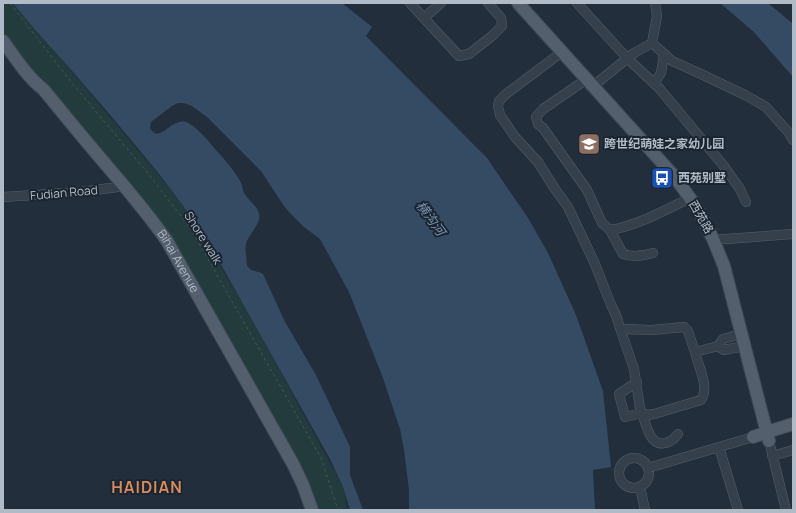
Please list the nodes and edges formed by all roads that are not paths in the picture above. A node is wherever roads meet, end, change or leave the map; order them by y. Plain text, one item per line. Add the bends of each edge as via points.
1 (410, 3) edge
2 (441, 3) edge
3 (488, 3) edge
4 (518, 3) edge
5 (577, 3) edge
6 (655, 3) edge
7 (424, 18) junction
8 (3, 41) edge
9 (652, 43) junction
10 (3, 47) edge
11 (562, 52) junction
12 (664, 54) junction
13 (628, 58) junction
14 (590, 82) junction
15 (654, 83) junction
16 (793, 140) edge
17 (123, 186) junction
18 (3, 197) edge
19 (690, 198) junction
20 (746, 202) dead end
21 (610, 230) junction
22 (793, 234) edge
23 (713, 239) junction
24 (653, 253) dead end
25 (621, 331) junction
26 (743, 340) junction
27 (695, 352) junction
28 (636, 382) junction
29 (642, 413) junction
30 (793, 424) edge
31 (793, 428) edge
32 (678, 434) dead end
33 (768, 436) junction
34 (753, 437) joint
35 (719, 447) junction
36 (793, 450) edge
37 (772, 456) junction
38 (648, 468) junction
39 (640, 487) junction
40 (308, 510) edge
41 (312, 510) edge
42 (645, 510) edge
43 (738, 510) edge
44 (786, 510) edge

1 - 7 street
2 - 7 street
3 - 7 street via 501,18 502,26 469,54 459,56
4 - 11 main road, 西苑路
5 - 13 street
6 - 9 street via 657,16
8 - 17 main road, Bihai Avenue
9 - 12 street
9 - 13 street
10 - 17 main road, Bihai Avenue
11 - 14 main road, 西苑路
11 - 25 street via 506,94 498,106 500,115 538,162 568,207 595,264
12 - 15 street via 661,73
12 - 16 street via 672,61 745,94 766,107
13 - 14 street
13 - 15 street
14 - 19 main road, 西苑路 via 658,157
14 - 21 street via 543,109 536,117 538,124 587,190 602,223
15 - 20 street via 723,165
17 - 18 street, Fudian Road via 81,192
17 - 40 main road, Bihai Avenue via 178,266 289,466
17 - 41 main road, Bihai Avenue via 156,226 184,270 292,464
19 - 21 street via 624,228
19 - 23 main road, 西苑路
21 - 24 street via 623,254 640,256
22 - 23 street
23 - 26 main road, 西苑路 via 724,266
25 - 27 street via 684,327 688,331
25 - 28 street
26 - 27 street via 723,339 718,346
26 - 33 main road, 西苑路
27 - 29 street via 705,386 701,400 654,414
28 - 29 street
28 - 29 street via 619,394 625,417
29 - 32 street via 651,438 656,443 669,442
30 - 33 main road
31 - 33 main road
33 - 34 main road
33 - 37 street
34 - 35 street
35 - 38 street
35 - 43 street
36 - 37 street
37 - 44 street
38 - 39 street via 647,481
38 - 39 street via 641,460 632,459 620,467 622,482 630,488
39 - 42 street

